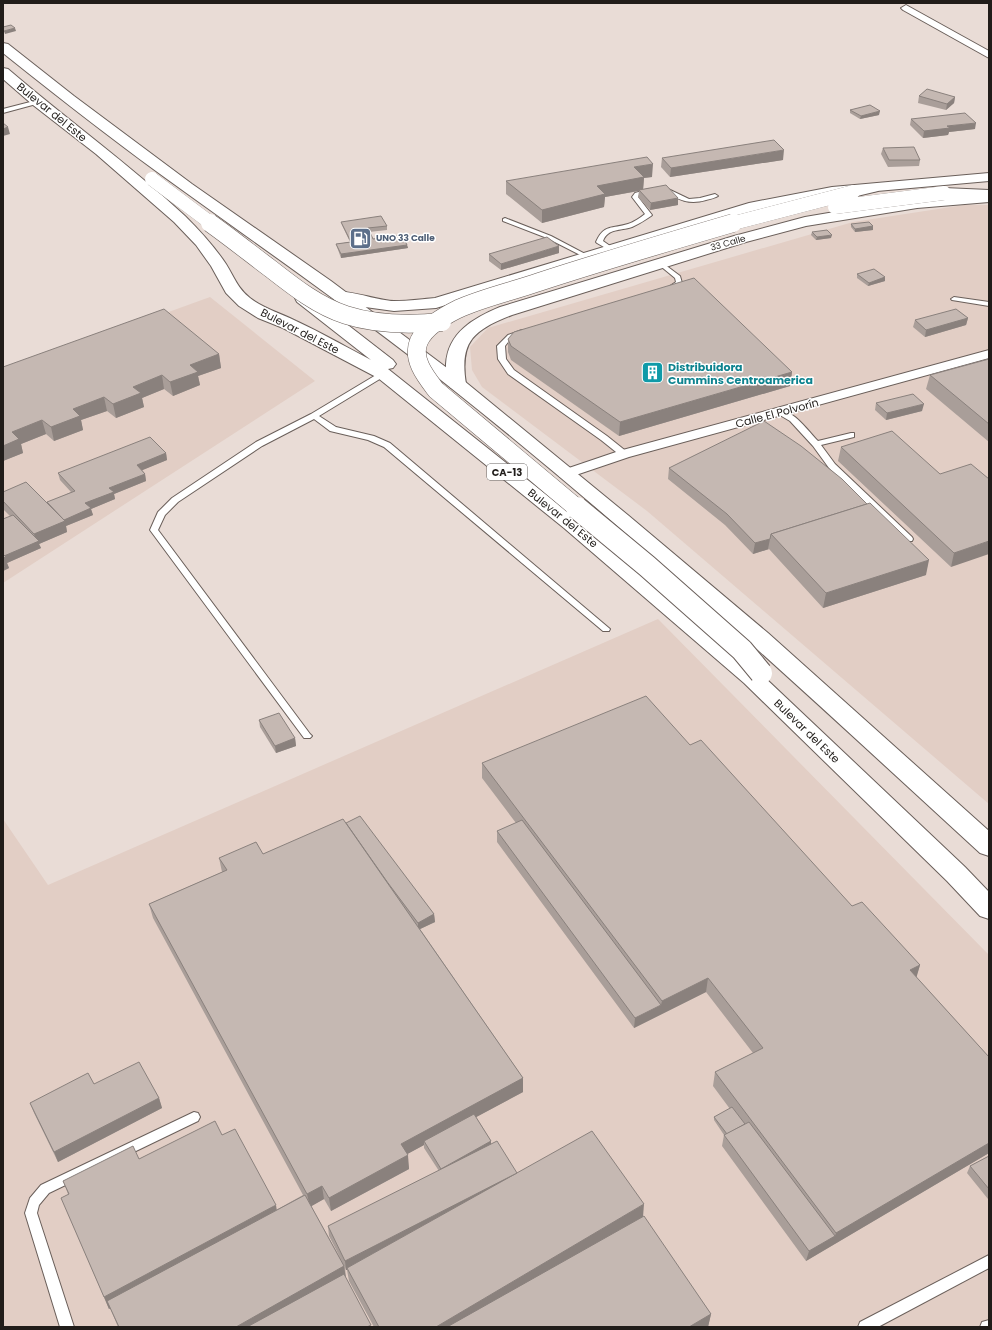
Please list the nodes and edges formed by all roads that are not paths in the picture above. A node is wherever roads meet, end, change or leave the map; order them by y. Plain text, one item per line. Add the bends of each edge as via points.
1 (906, 8) dead end
2 (3, 47) edge
3 (989, 54) edge
4 (3, 72) edge
5 (38, 102) junction
6 (3, 111) edge
7 (101, 151) junction
8 (989, 177) edge
9 (873, 188) junction
10 (715, 196) dead end
11 (989, 196) edge
12 (506, 220) dead end
13 (611, 250) junction
14 (588, 257) junction
15 (660, 263) junction
16 (323, 283) junction
17 (482, 290) junction
18 (662, 292) edge
19 (341, 296) junction
20 (954, 299) dead end
21 (989, 304) edge
22 (506, 311) junction
23 (532, 329) edge
24 (989, 354) edge
25 (384, 374) junction
26 (457, 384) junction
27 (428, 409) junction
28 (780, 412) junction
29 (314, 416) junction
30 (851, 435) dead end
31 (816, 444) junction
32 (624, 454) junction
33 (565, 474) junction
34 (909, 539) edge
35 (606, 629) dead end
36 (792, 716) junction
37 (307, 736) dead end
38 (989, 846) edge
39 (989, 909) edge
40 (194, 1117) dead end
41 (989, 1261) edge
42 (67, 1327) edge
43 (865, 1327) edge

1 - 3 street
2 - 16 main road, Bulevar del Este via 187,187
4 - 5 main road, Bulevar del Este / CA-13
5 - 6 lane
5 - 7 main road, Bulevar del Este / CA-13
7 - 11 main road, bridge via 152,179 272,270 323,305 358,319 408,324 461,318 710,239 813,212 866,202 944,193
7 - 25 main road, Bulevar del Este / CA-13 via 180,219 202,242 232,290 245,302
8 - 9 main road
9 - 13 main road via 832,191 749,208
9 - 36 main road, bridge via 781,209 686,236 459,309 427,329 417,344 419,366 436,390 742,650
10 - 13 lane via 694,202 685,201 666,190 658,189 637,194 635,197 649,215 630,225 609,229 602,235 600,242
11 - 15 main road, 33 Calle via 917,203 828,218 740,239
12 - 14 lane via 549,236
13 - 14 main road
14 - 17 main road
15 - 18 lane via 678,277 679,283
15 - 22 main road, 33 Calle
16 - 19 main road, Bulevar del Este
16 - 27 main road via 304,293 303,298 412,383
17 - 19 main road via 436,303 407,306 380,304
17 - 22 main road
19 - 26 main road, Bulevar del Este
20 - 21 lane
22 - 26 main road, 33 Calle via 475,325 465,334 458,346 454,365
23 - 32 lane via 510,336 501,346 502,359 511,372
24 - 28 street, Calle El Polvorín
25 - 27 main road, Bulevar del Este / CA-13
25 - 29 lane
26 - 33 main road, Bulevar del Este
27 - 36 main road, Bulevar del Este / CA-13 via 571,524 752,678
28 - 31 lane via 793,419
28 - 32 street, Calle El Polvorín
29 - 35 lane via 333,429 372,438 387,445
29 - 37 lane via 259,444 176,500 161,514 154,530
30 - 31 lane
31 - 34 lane via 832,466
32 - 33 street, Calle El Polvorín
33 - 38 main road, Bulevar del Este via 760,638
36 - 39 main road, Bulevar del Este / CA-13 via 951,868
40 - 42 lane via 45,1189 34,1202 31,1213
41 - 43 lane

